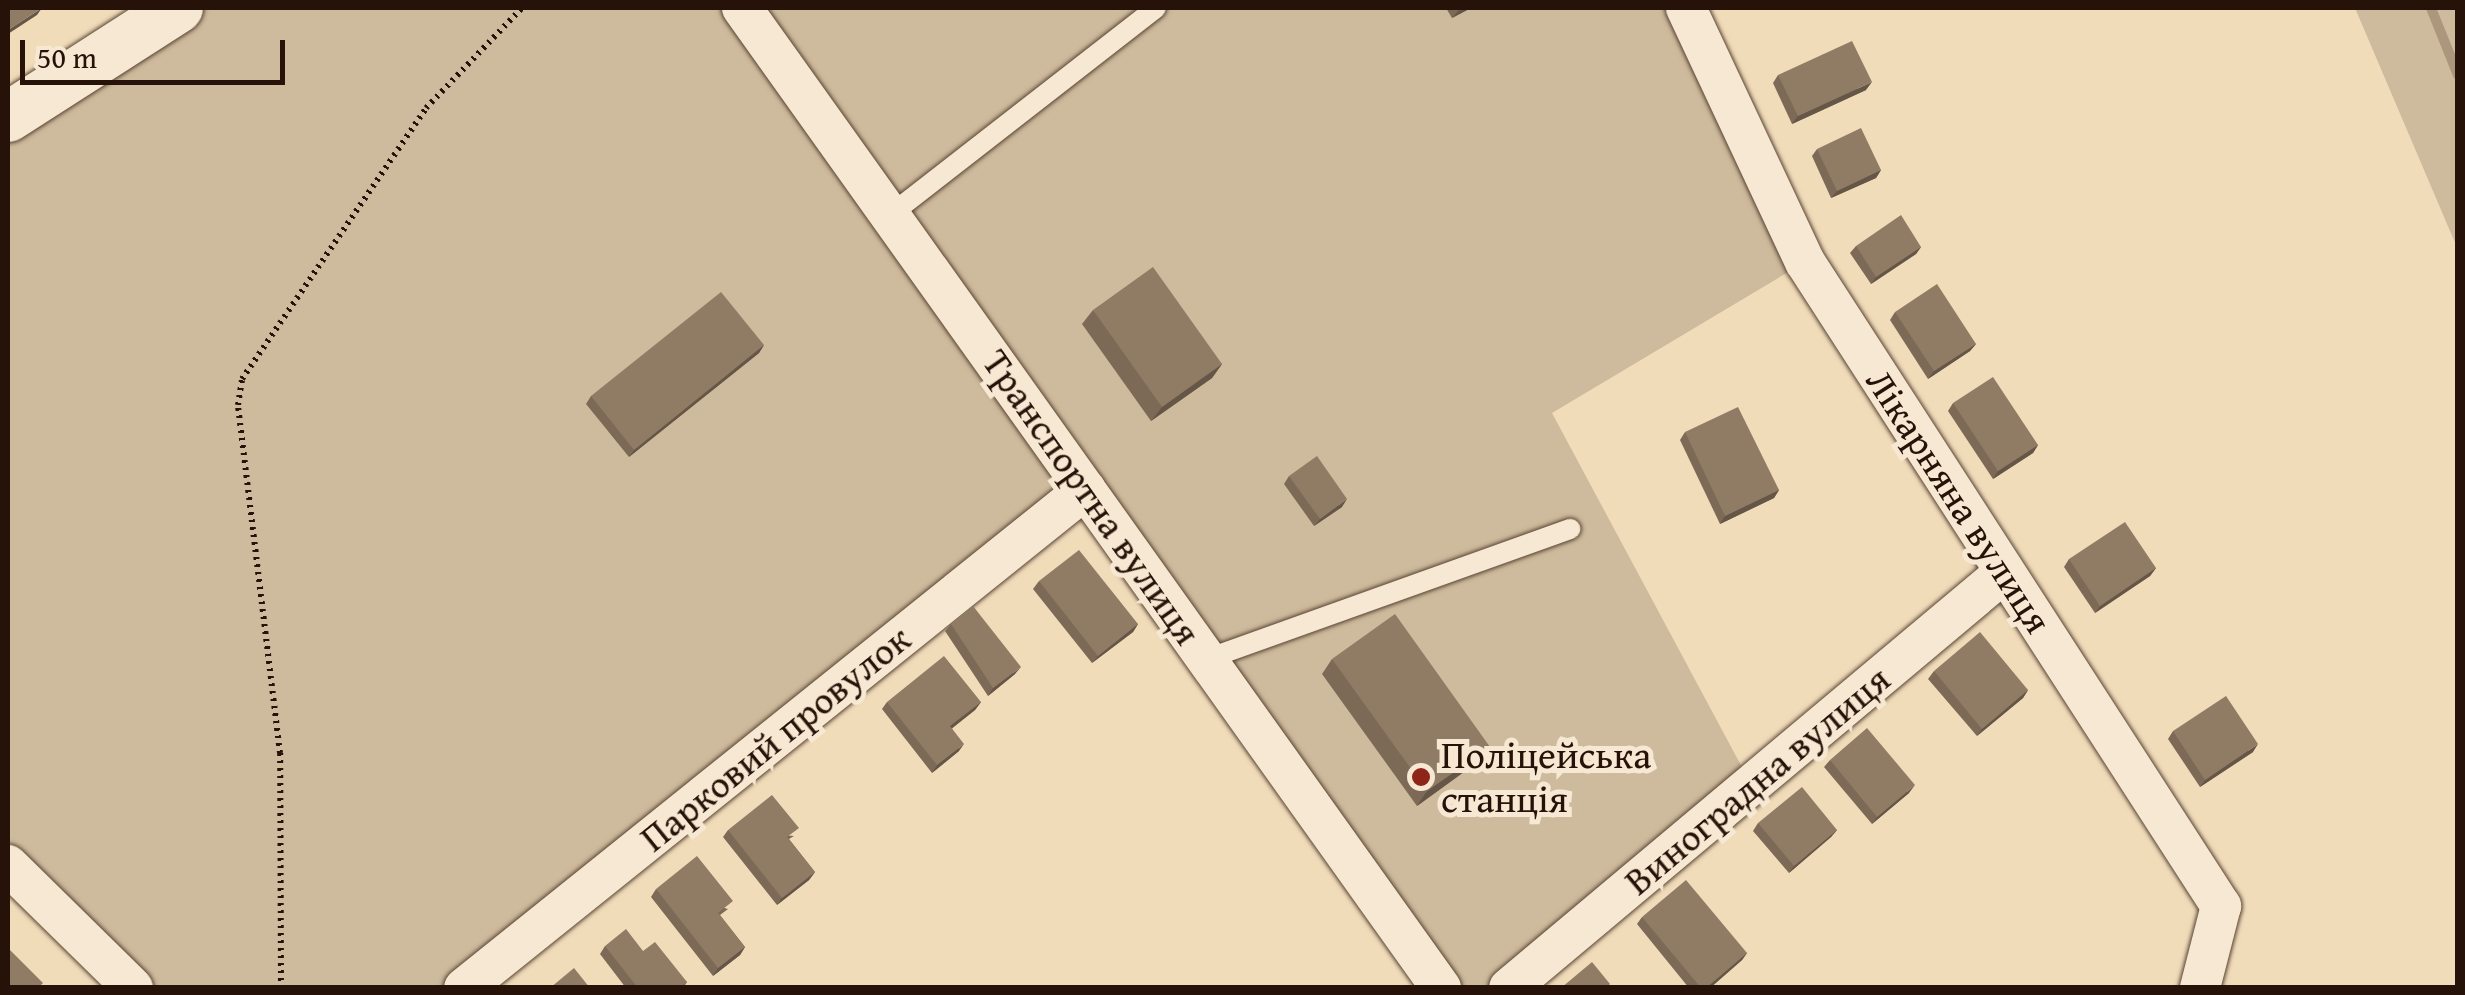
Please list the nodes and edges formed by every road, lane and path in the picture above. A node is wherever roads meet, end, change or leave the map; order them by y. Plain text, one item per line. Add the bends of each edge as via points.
1 (178, 8) edge
2 (522, 8) edge
3 (742, 8) edge
4 (1156, 8) edge
5 (1686, 8) edge
6 (8, 117) edge
7 (890, 215) junction
8 (1086, 490) junction
9 (1570, 529) dead end
10 (2005, 572) junction
11 (1206, 659) junction
12 (8, 865) edge
13 (133, 988) edge
14 (281, 988) edge
15 (464, 988) edge
16 (1441, 988) edge
17 (1509, 988) edge
18 (2200, 988) edge

1 - 6 street
2 - 14 path via 426,108 242,378 238,405 280,753
3 - 7 street, Транспортна вулиця
4 - 7 lane
5 - 10 street, Лікарняна вулиця via 1804,262
7 - 8 street, Транспортна вулиця
8 - 11 street, Транспортна вулиця
8 - 15 street, Парковий провулок
9 - 11 lane
10 - 17 street, Виноградна вулиця
10 - 18 street, Лікарняна вулиця via 2220,906
11 - 16 street, Транспортна вулиця
12 - 13 street

